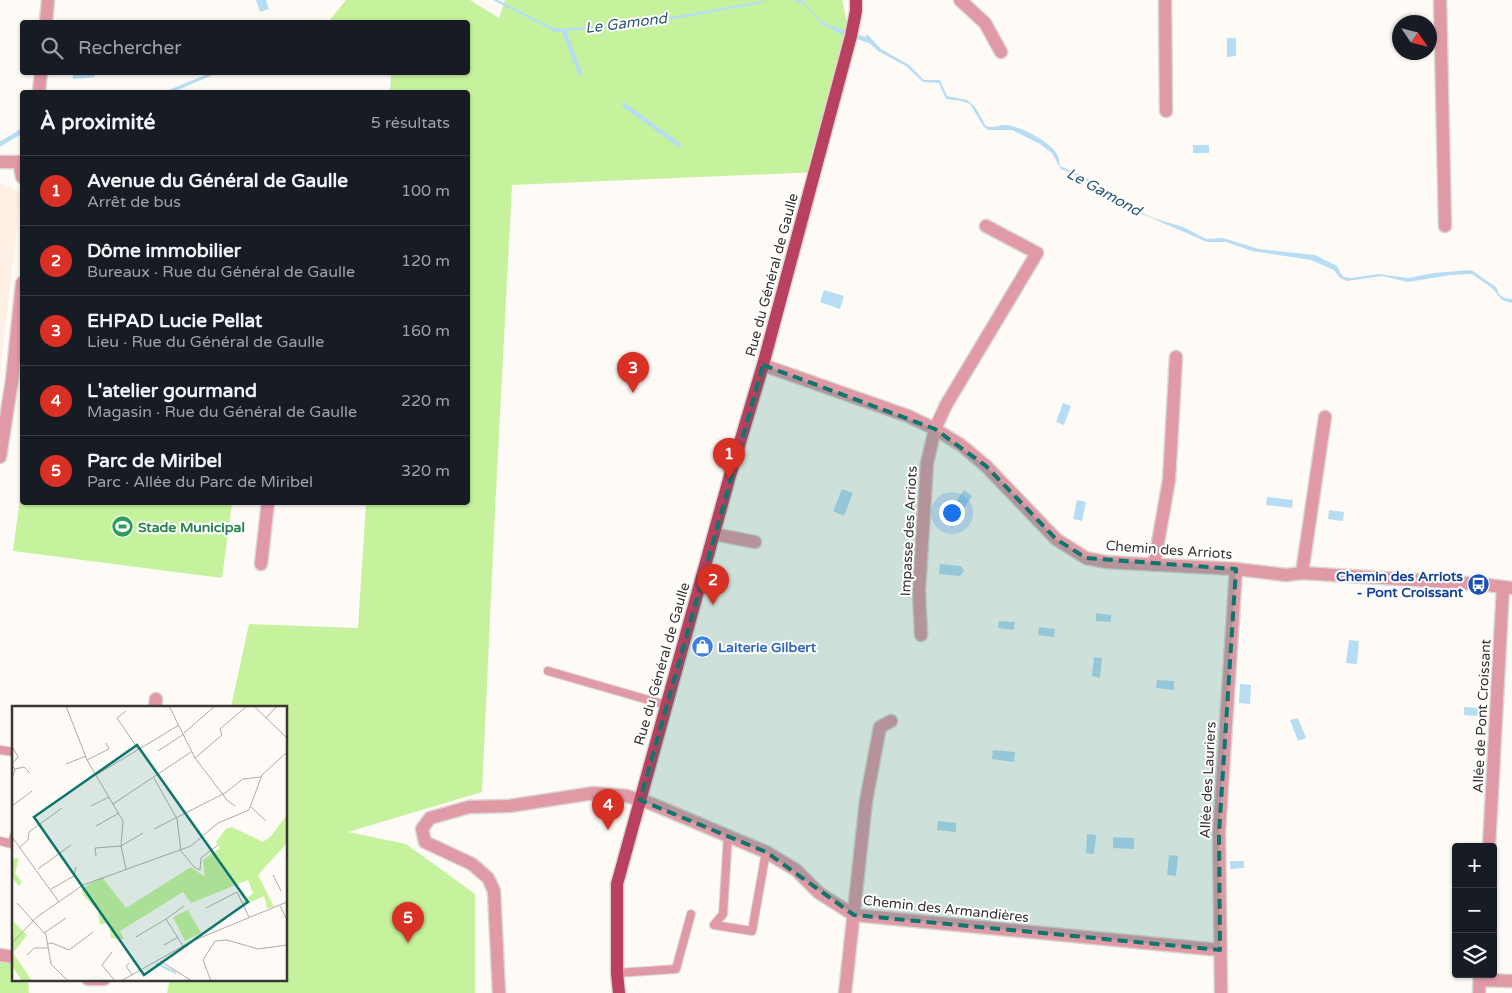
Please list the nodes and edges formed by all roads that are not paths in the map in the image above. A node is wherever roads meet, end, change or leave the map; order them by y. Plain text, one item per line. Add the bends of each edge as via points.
1 (48, 0) edge
2 (960, 0) edge
3 (1165, 0) edge
4 (1440, 0) edge
5 (856, 6) edge
6 (46, 20) edge
7 (1001, 52) dead end
8 (41, 75) edge
9 (39, 90) edge
10 (1166, 111) dead end
11 (20, 158) edge
12 (0, 162) edge
13 (986, 226) dead end
14 (1445, 226) dead end
15 (20, 322) edge
16 (1176, 357) dead end
17 (764, 365) junction
18 (17, 380) edge
19 (1325, 417) dead end
20 (935, 429) junction
21 (0, 457) edge
22 (268, 505) edge
23 (714, 534) junction
24 (755, 542) dead end
25 (261, 564) dead end
26 (1154, 565) junction
27 (1236, 570) junction
28 (1302, 574) junction
29 (1508, 588) edge
30 (921, 636) dead end
31 (548, 671) dead end
32 (666, 706) junction
33 (890, 721) dead end
34 (640, 800) junction
35 (728, 836) junction
36 (1489, 843) edge
37 (766, 852) junction
38 (691, 914) dead end
39 (854, 915) junction
40 (1220, 950) junction
41 (617, 972) junction
42 (1512, 981) edge
43 (1480, 983) edge
44 (499, 993) edge
45 (619, 993) edge
46 (845, 993) edge
47 (1221, 993) edge

1 - 6 street
2 - 7 street via 985,23
3 - 10 street
4 - 14 street
5 - 17 main road, Rue du Général de Gaulle
8 - 9 street
11 - 12 street
13 - 20 street, Impasse des Arriots via 1037,253 946,404
15 - 18 street
16 - 26 street via 1169,480
17 - 20 street, Chemin des Arriots via 908,416
17 - 23 main road, Rue du Général de Gaulle
18 - 21 street
19 - 28 street
20 - 26 street, Chemin des Arriots via 986,466 1056,539 1086,558
20 - 30 street, Impasse des Arriots via 927,463 921,550
22 - 25 street
23 - 24 street
23 - 32 main road, Rue du Général de Gaulle
26 - 27 street, Chemin des Arriots
27 - 28 street, Chemin des Arriots
27 - 40 street, Allée des Lauriers via 1219,833
28 - 29 street, Chemin des Arriots
29 - 36 street, Allée de Pont Croissant
31 - 32 lane
32 - 34 main road, Rue du Général de Gaulle
33 - 39 street via 880,727 866,801
34 - 35 street, Chemin des Armandières
34 - 41 main road, Rue du Général de Gaulle via 617,884
34 - 44 street, Chemin des Armandières via 594,793 509,806 469,807 430,818 422,829 425,842 472,864 488,878 494,891
35 - 37 street, Chemin des Armandières
35 - 37 lane via 723,914 714,925 752,931
37 - 39 street, Chemin des Armandières via 796,870 819,893
38 - 41 lane via 676,969
39 - 40 street, Chemin des Armandières
39 - 46 street
40 - 47 street, Allée des Lauriers
41 - 45 main road, Rue du Général de Gaulle
42 - 43 street

